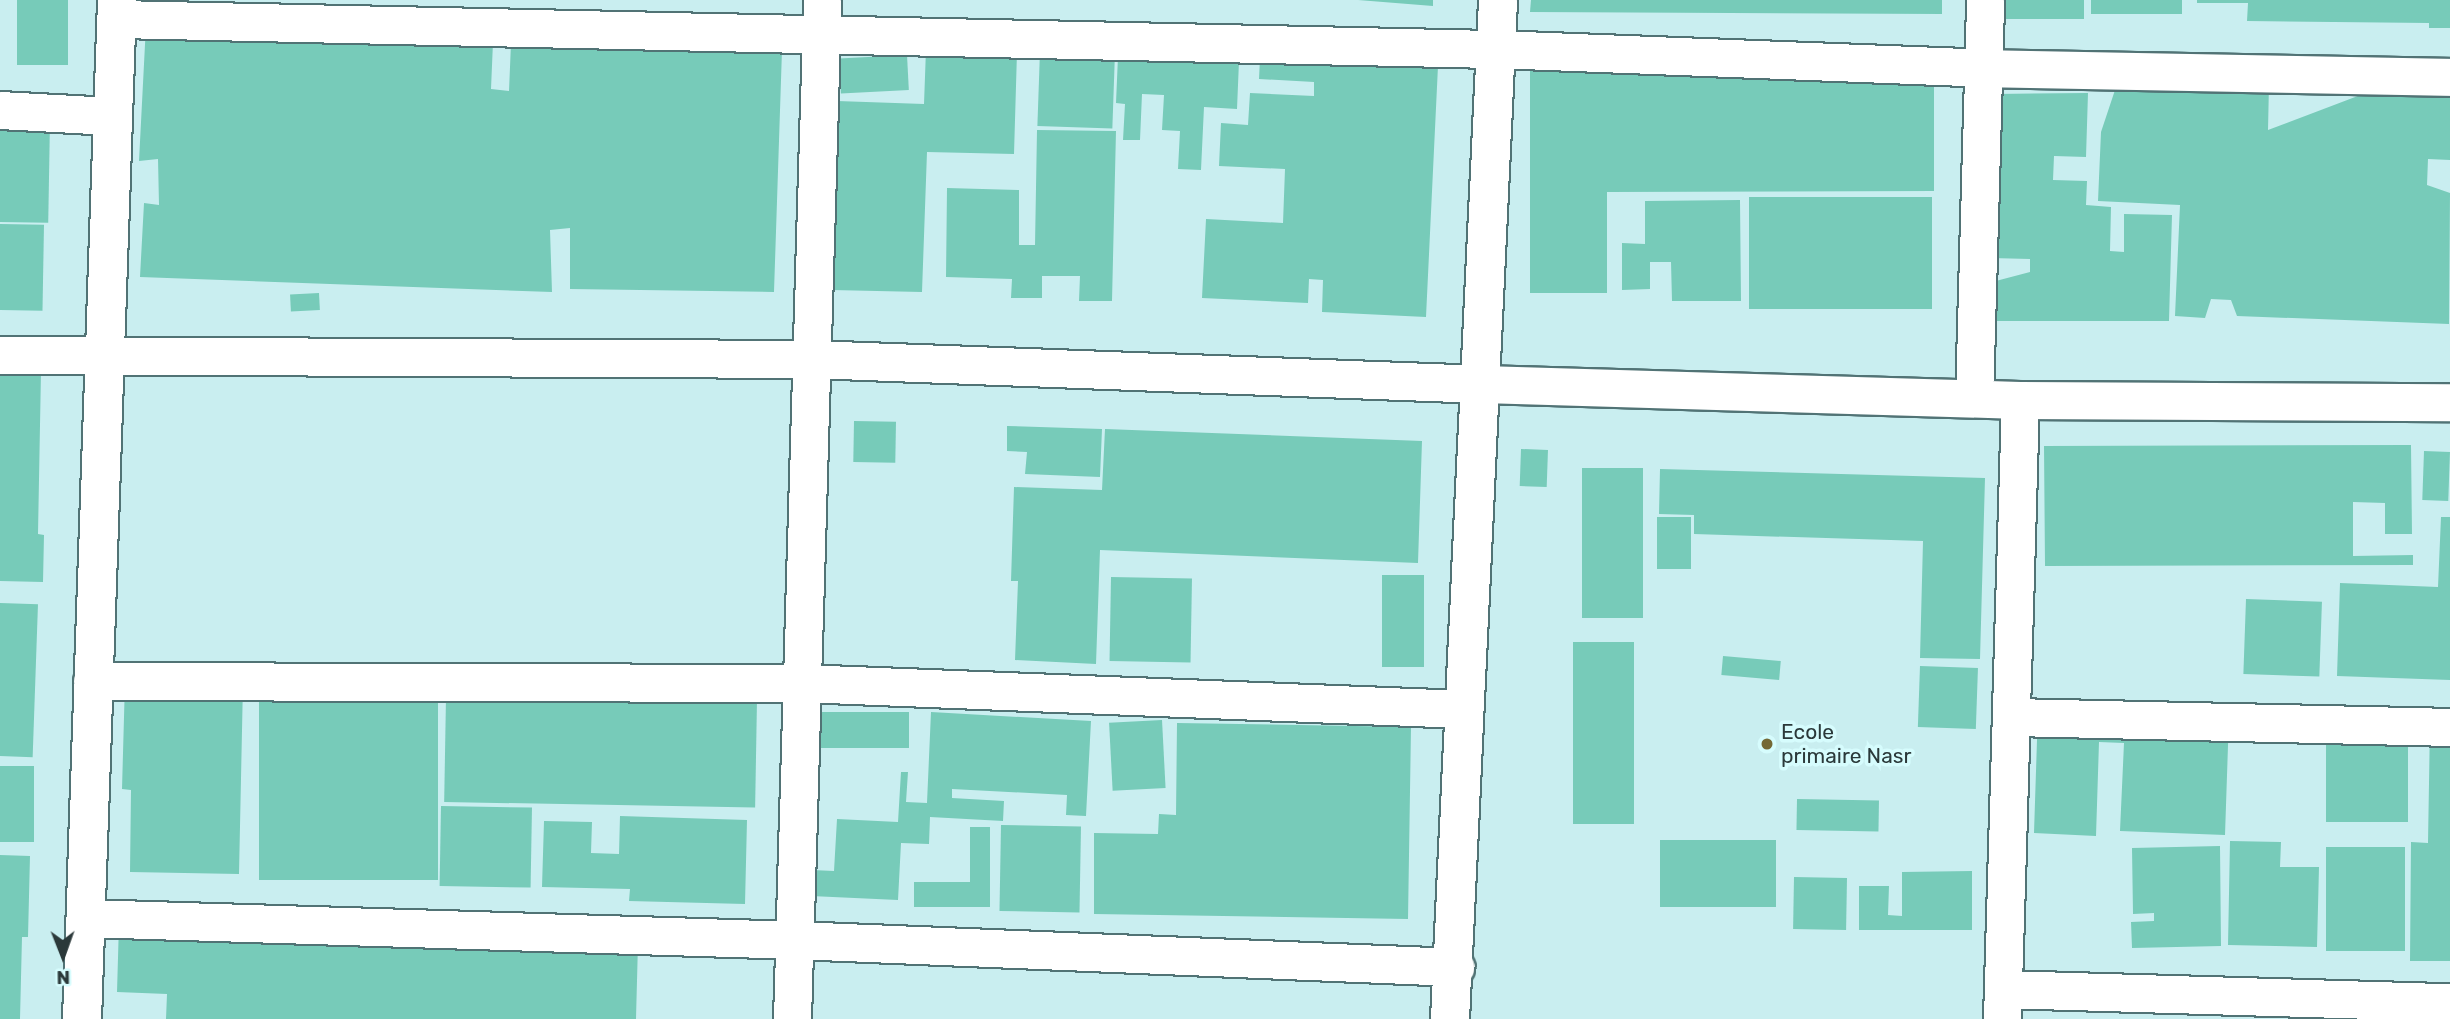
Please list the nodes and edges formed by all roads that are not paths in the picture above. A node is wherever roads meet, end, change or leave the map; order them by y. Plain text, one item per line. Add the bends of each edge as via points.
1 (1498, 0) edge
2 (1985, 0) edge
3 (117, 9) edge
4 (821, 18) edge
5 (1496, 49) junction
6 (1982, 68) junction
7 (2450, 78) edge
8 (0, 110) edge
9 (111, 116) junction
10 (0, 355) edge
11 (107, 356) junction
12 (811, 359) junction
13 (1482, 384) junction
14 (1974, 398) junction
15 (2020, 400) junction
16 (2450, 402) edge
17 (92, 681) junction
18 (801, 683) junction
19 (1464, 709) junction
20 (2011, 717) junction
21 (2450, 727) edge
22 (85, 918) junction
23 (796, 940) junction
24 (1455, 967) junction
25 (2002, 1004) edge
26 (2437, 1007) edge
27 (82, 1019) edge
28 (792, 1019) edge
29 (1450, 1019) edge

1 - 5 street
2 - 6 street
3 - 4 street
3 - 9 street
4 - 5 street
4 - 12 street
5 - 6 street
5 - 13 street
6 - 7 street
6 - 14 street
8 - 9 street
9 - 11 street
10 - 11 street
11 - 12 street
11 - 17 street
12 - 13 street
12 - 18 street
13 - 14 street
13 - 19 street
14 - 15 street
15 - 16 street
15 - 20 street
17 - 18 street
17 - 22 street
18 - 19 street
18 - 23 street
19 - 24 street
20 - 21 street
20 - 25 street
22 - 23 street
22 - 27 street
23 - 24 street
23 - 28 street
24 - 29 street
25 - 26 street

